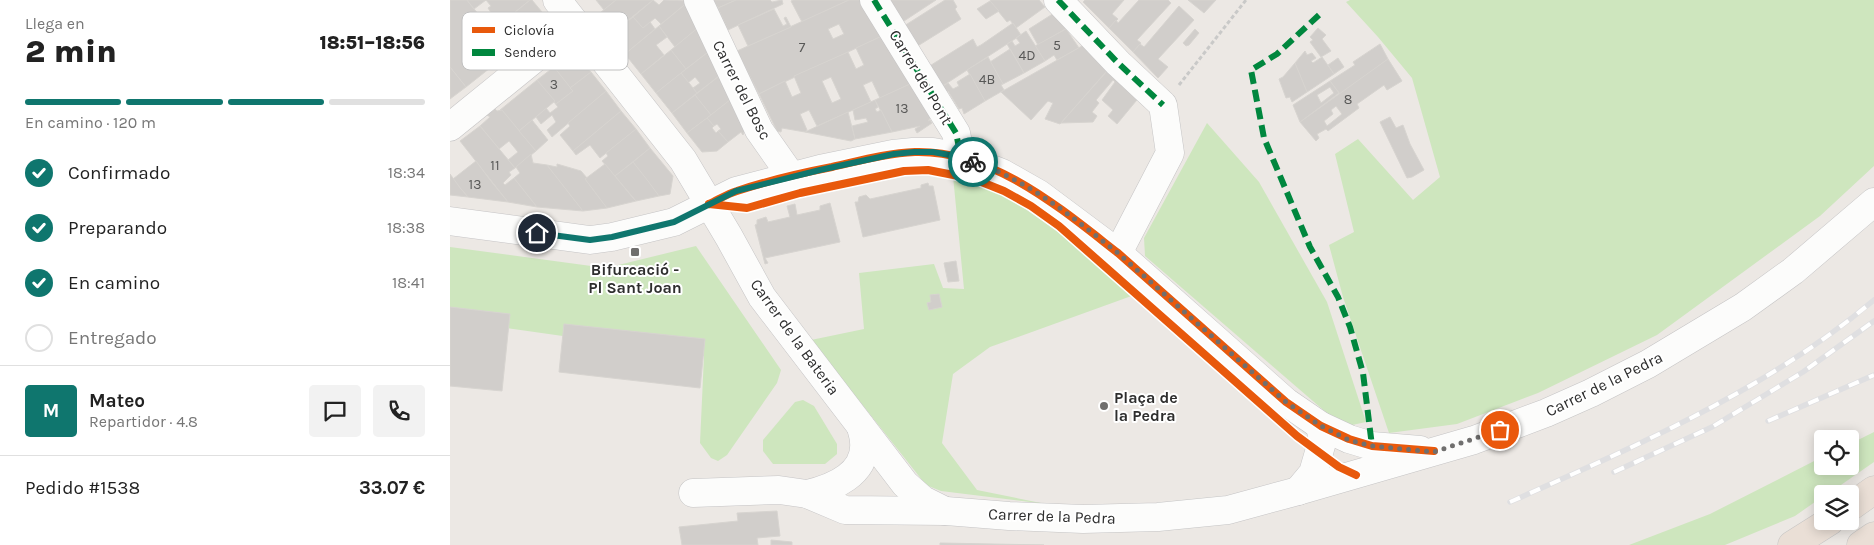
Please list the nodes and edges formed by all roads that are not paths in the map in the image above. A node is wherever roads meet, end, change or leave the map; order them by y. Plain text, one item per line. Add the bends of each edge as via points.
1 (557, 0) edge
2 (698, 0) edge
3 (874, 0) edge
4 (1058, 0) edge
5 (567, 12) edge
6 (520, 70) edge
7 (613, 70) edge
8 (450, 127) edge
9 (961, 157) junction
10 (792, 177) junction
11 (1874, 202) edge
12 (709, 204) junction
13 (450, 221) edge
14 (1118, 253) junction
15 (861, 426) junction
16 (1321, 426) junction
17 (1372, 446) junction
18 (1434, 452) junction
19 (1356, 475) junction
20 (1874, 490) edge
21 (1298, 492) junction
22 (693, 493) dead end
23 (807, 494) junction
24 (1859, 501) edge
25 (946, 511) junction
26 (1816, 530) edge
27 (1874, 536) edge
28 (1792, 545) edge
29 (1861, 545) edge

1 - 5 street, Carrer de la Bateria
2 - 10 street, Carrer del Bosc via 759,130
3 - 9 street, Carrer del Pont via 956,133
4 - 14 street via 1163,105 1170,153
6 - 8 street
7 - 12 street, Carrer de la Bateria via 683,160
9 - 10 street via 914,152
9 - 14 street via 1002,173 1039,194
10 - 12 street via 736,191
11 - 18 street, Carrer de la Pedra via 1793,271 1705,331 1648,364 1591,393 1513,426
12 - 13 street via 674,222 590,240
12 - 15 street, Carrer de la Bateria via 762,297
14 - 16 street via 1286,402
15 - 23 street, Carrer de la Pedra via 865,443 863,456 855,470 842,481
15 - 25 street, Carrer de la Bateria via 905,484 924,500
16 - 17 street via 1349,440
16 - 21 street via 1322,442 1313,473
17 - 18 street
17 - 19 street via 1367,461
18 - 19 street, Carrer de la Pedra
19 - 21 street, Carrer de la Pedra
20 - 24 highway
21 - 25 street, Carrer de la Pedra via 1228,510 1158,518 1083,519
22 - 23 street, Carrer de la Pedra via 779,490
23 - 25 street, Carrer de la Pedra via 845,510
26 - 28 highway
27 - 29 highway

